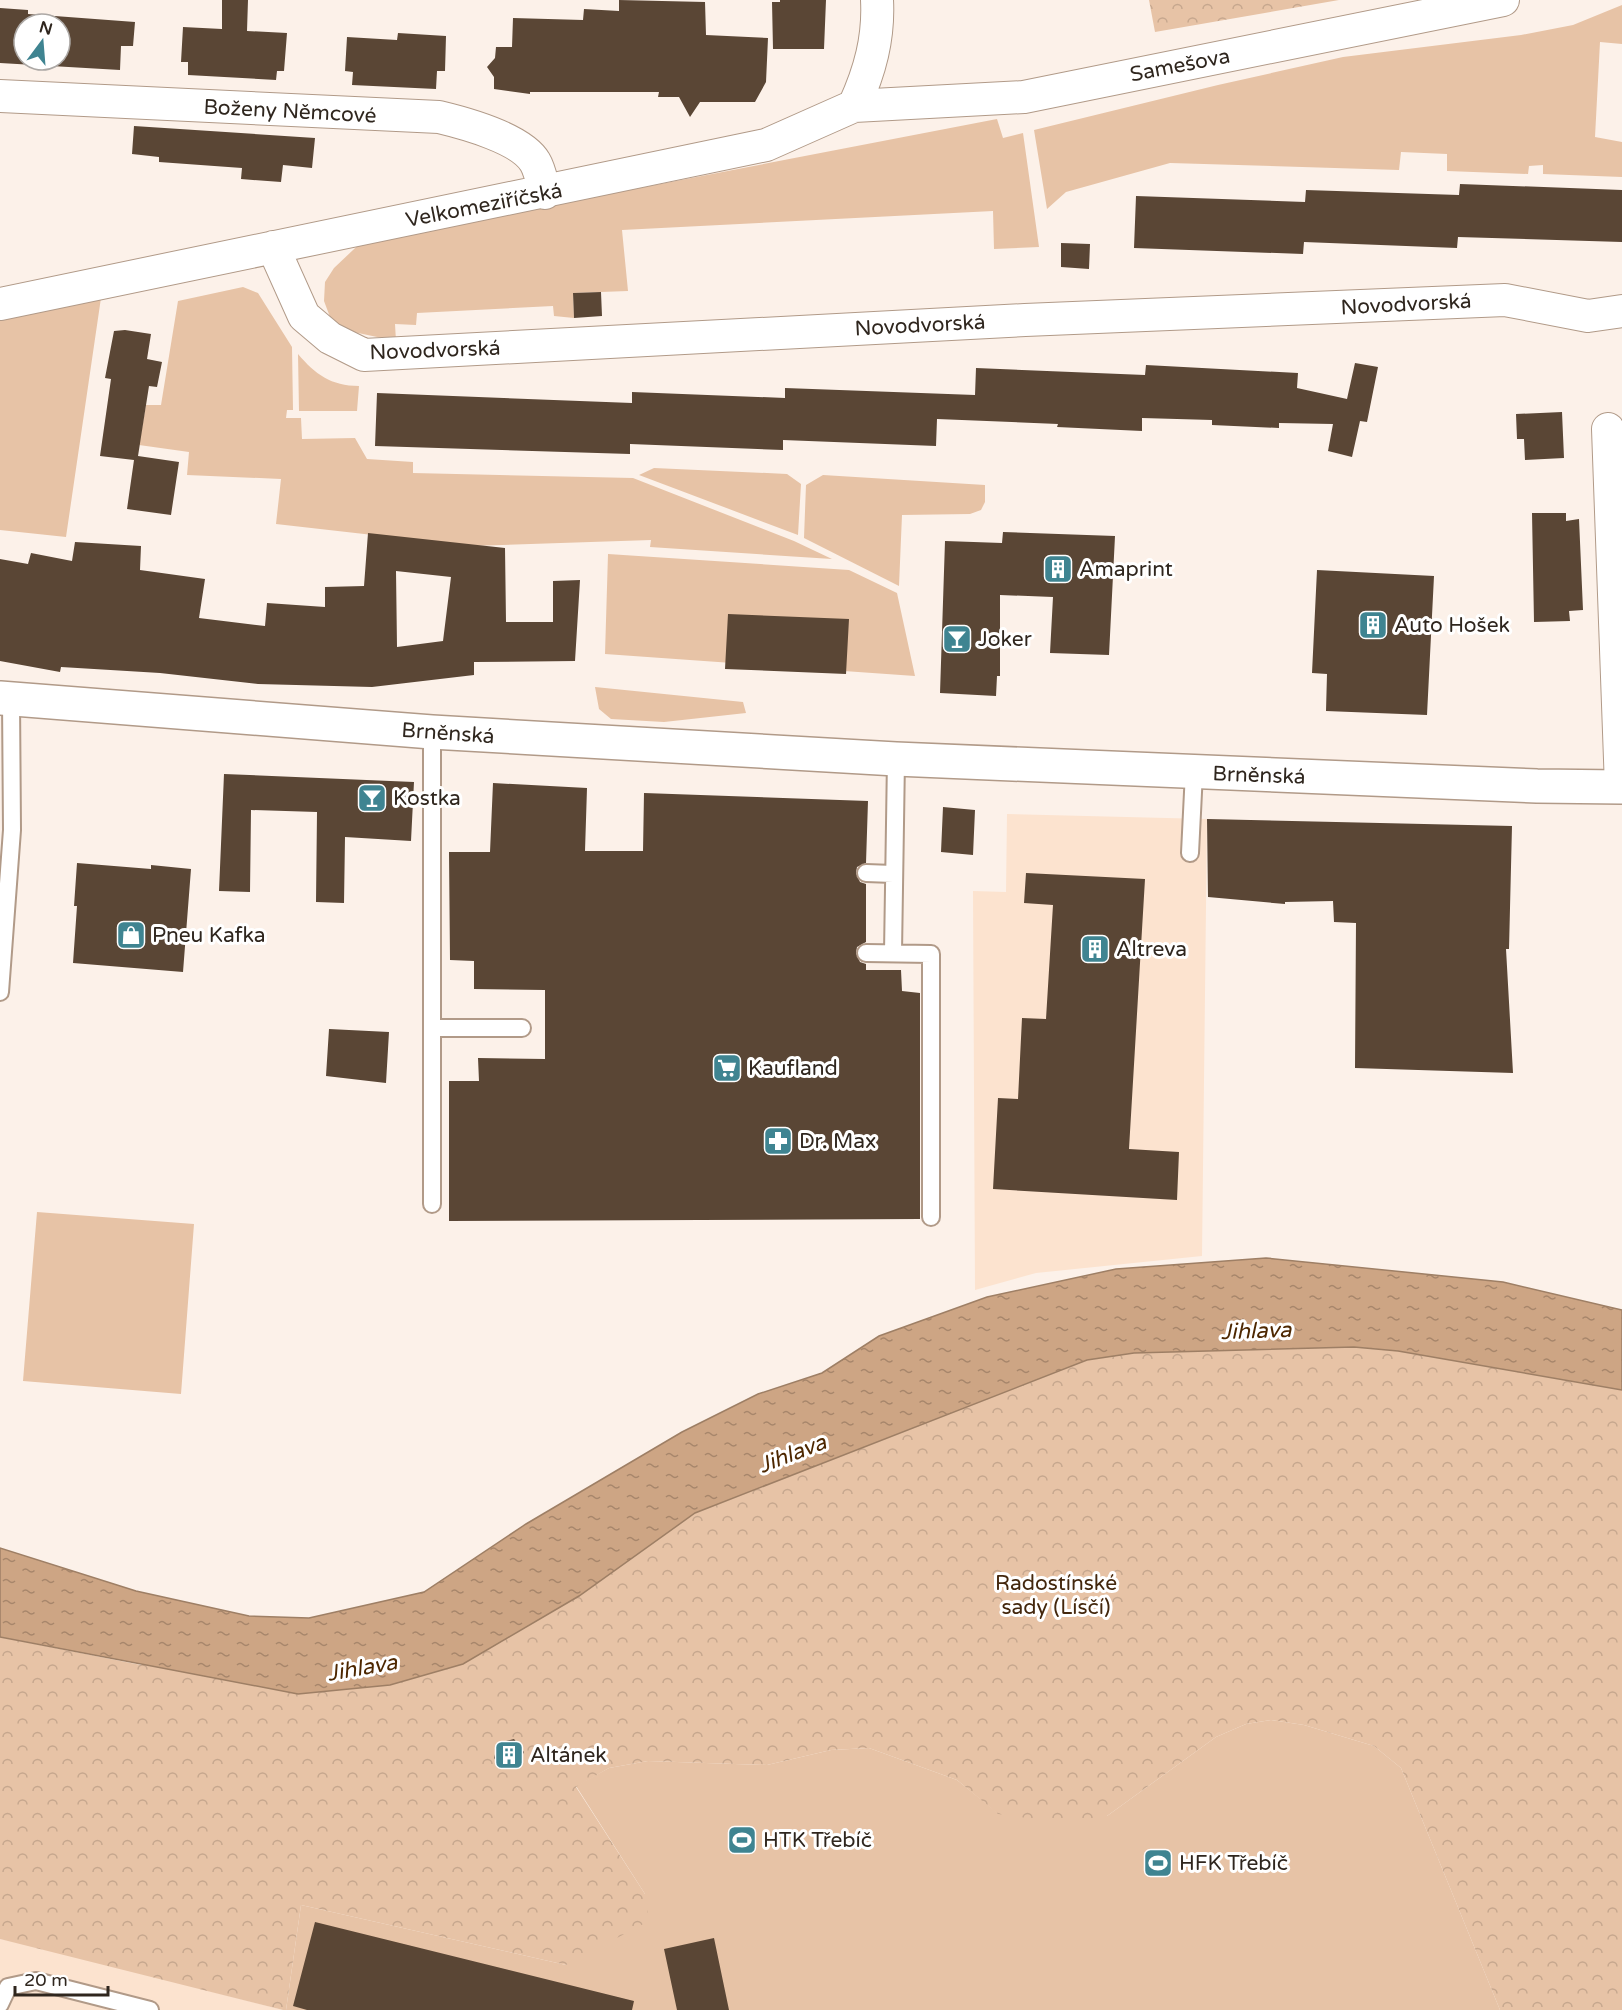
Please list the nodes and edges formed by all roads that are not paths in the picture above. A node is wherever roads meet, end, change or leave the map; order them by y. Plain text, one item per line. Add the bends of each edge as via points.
1 (877, 0) edge
2 (1503, 0) edge
3 (0, 96) edge
4 (854, 106) junction
5 (545, 193) junction
6 (273, 247) junction
7 (0, 304) edge
8 (1622, 312) edge
9 (1608, 429) dead end
10 (4, 701) edge
11 (432, 732) junction
12 (896, 759) junction
13 (1194, 772) junction
14 (1622, 787) edge
15 (1190, 853) dead end
16 (866, 873) dead end
17 (893, 874) junction
18 (866, 953) dead end
19 (893, 953) junction
20 (0, 992) edge
21 (432, 1028) junction
22 (522, 1028) dead end
23 (432, 1204) dead end
24 (931, 1217) dead end
25 (0, 2004) edge
26 (150, 2010) edge

1 - 4 street via 879,26 873,55
2 - 4 street, Samešova via 1024,97
3 - 5 street, Boženy Němcové via 439,117 478,126 511,143 534,160
4 - 5 street, Velkomeziříčská via 766,145
5 - 6 street, Velkomeziříčská
6 - 7 street, Velkomeziříčská
6 - 8 street, Novodvorská via 304,316 330,338 364,355 1025,320 1505,300 1588,316
9 - 14 street
10 - 11 street, Brněnská
10 - 20 lane via 12,830
11 - 12 street, Brněnská
11 - 21 lane
12 - 13 street, Brněnská
12 - 17 lane
13 - 14 street, Brněnská
13 - 15 lane
16 - 17 lane
17 - 19 lane
18 - 19 lane
19 - 24 lane via 930,954
21 - 22 lane
21 - 23 lane
25 - 26 lane via 8,1988 36,1981

